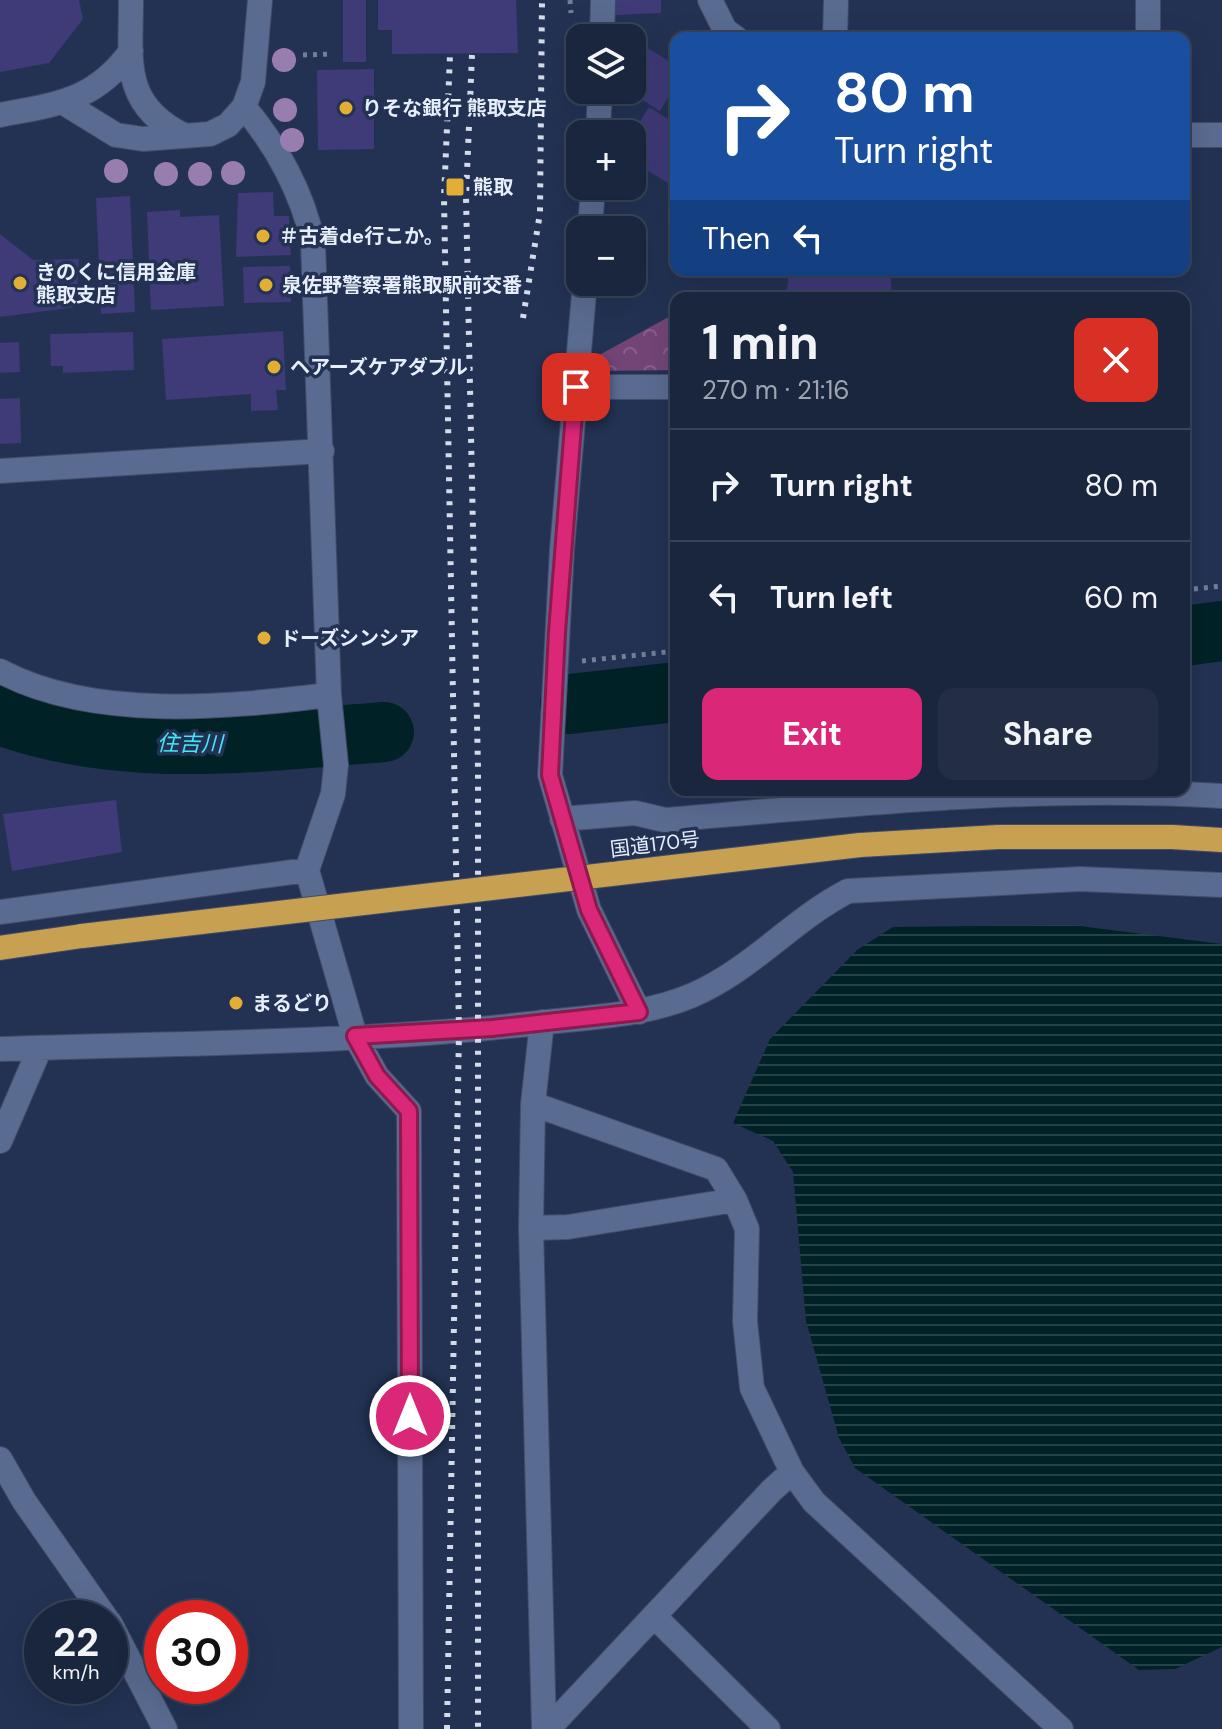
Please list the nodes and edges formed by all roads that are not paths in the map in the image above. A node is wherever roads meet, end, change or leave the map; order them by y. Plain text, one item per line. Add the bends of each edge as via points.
1 (131, 0) edge
2 (260, 0) edge
3 (603, 0) edge
4 (710, 0) edge
5 (836, 0) edge
6 (1148, 0) edge
7 (602, 24) edge
8 (728, 32) edge
9 (835, 32) edge
10 (1148, 32) edge
11 (131, 51) junction
12 (64, 103) junction
13 (244, 107) junction
14 (0, 115) edge
15 (183, 135) junction
16 (1190, 135) edge
17 (1222, 135) edge
18 (584, 296) edge
19 (576, 387) junction
20 (670, 387) edge
21 (322, 451) junction
22 (0, 471) edge
23 (0, 671) edge
24 (329, 695) junction
25 (1190, 795) edge
26 (942, 796) edge
27 (1222, 796) edge
28 (562, 819) junction
29 (1222, 840) edge
30 (307, 870) junction
31 (1222, 885) edge
32 (0, 912) edge
33 (0, 948) edge
34 (639, 1012) junction
35 (542, 1022) junction
36 (355, 1036) junction
37 (40, 1048) junction
38 (0, 1049) edge
39 (533, 1104) junction
40 (0, 1141) edge
41 (735, 1200) junction
42 (531, 1228) junction
43 (0, 1459) edge
44 (792, 1472) junction
45 (93, 1600) edge
46 (654, 1616) junction
47 (128, 1658) edge
48 (165, 1729) edge
49 (411, 1729) edge
50 (546, 1729) edge
51 (768, 1729) edge
52 (1061, 1729) edge

1 - 11 street
2 - 13 street via 253,82
3 - 7 street
4 - 8 street
5 - 9 street
6 - 10 street
11 - 12 street via 108,79
11 - 15 street via 141,103 157,122
12 - 14 street
12 - 15 street via 116,135
13 - 15 street via 228,125 210,134
13 - 21 street via 261,127 307,214 313,243
16 - 17 street
18 - 19 street
19 - 20 street
19 - 28 street via 550,775
21 - 22 street
21 - 24 street
23 - 24 street via 24,684 122,704 217,708
24 - 30 street via 336,765 333,794
25 - 27 street
26 - 28 street via 665,820 635,813
28 - 34 street via 589,910
29 - 33 highway, 国道170号, bridge via 998,837 860,845
30 - 32 street
30 - 36 street
31 - 34 street via 1080,879 848,891 746,966 692,996
34 - 35 street
35 - 36 street
35 - 39 street
36 - 37 street
36 - 49 street via 377,1076 409,1111
37 - 38 street
37 - 40 street
39 - 41 street via 716,1169
39 - 42 street
41 - 42 street via 568,1227
41 - 44 street via 747,1229 745,1321 752,1388
42 - 50 street
43 - 45 street
44 - 46 street
44 - 52 street via 814,1502
46 - 50 street
46 - 51 street
47 - 48 street

